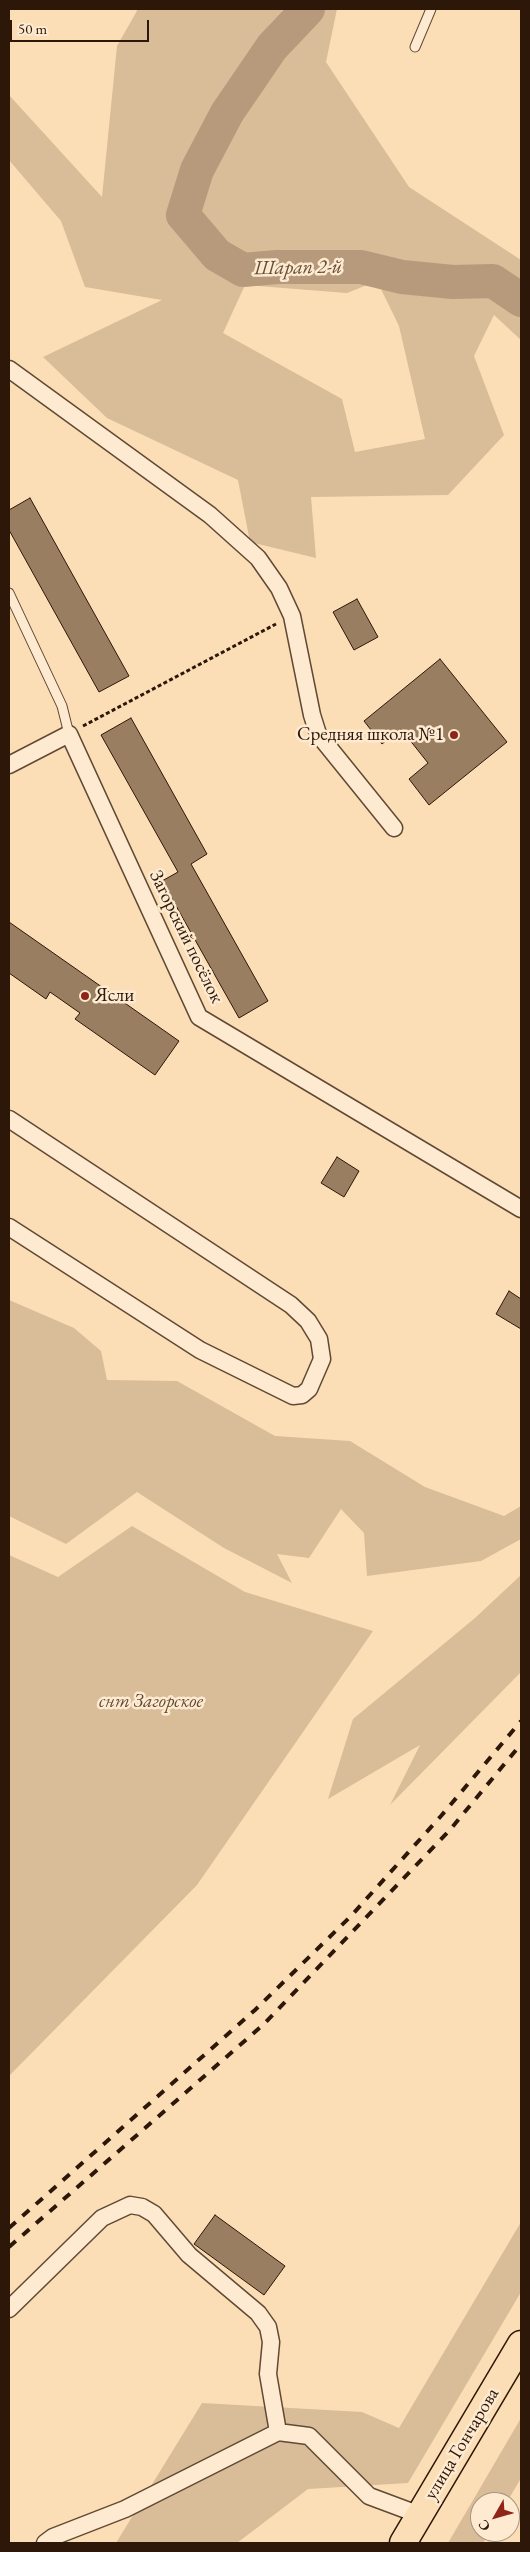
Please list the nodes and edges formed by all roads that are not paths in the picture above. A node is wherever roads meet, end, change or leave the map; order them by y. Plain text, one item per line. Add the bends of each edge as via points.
1 (431, 9) edge
2 (415, 46) dead end
3 (9, 369) edge
4 (9, 593) edge
5 (69, 734) junction
6 (9, 766) edge
7 (394, 828) dead end
8 (9, 1118) edge
9 (521, 1209) edge
10 (9, 1227) edge
11 (9, 2309) edge
12 (521, 2344) edge
13 (278, 2432) junction
14 (420, 2515) junction
15 (46, 2543) edge
16 (403, 2543) edge

1 - 2 lane
3 - 7 street via 194,503 236,537 270,574 292,616 318,734
4 - 5 lane via 62,706
5 - 6 street
5 - 9 street, Загорский посёлок via 199,1017
8 - 10 street via 291,1304 308,1321 319,1339 322,1359 309,1389 302,1395 293,1396 200,1350
11 - 13 street via 102,2218 130,2205 142,2207 154,2214 189,2255 258,2313 268,2327 271,2342 268,2374
12 - 14 main road, улица Гончарова
13 - 14 street via 309,2436 369,2496
13 - 15 street via 125,2509 53,2537
14 - 16 main road, улица Гончарова

